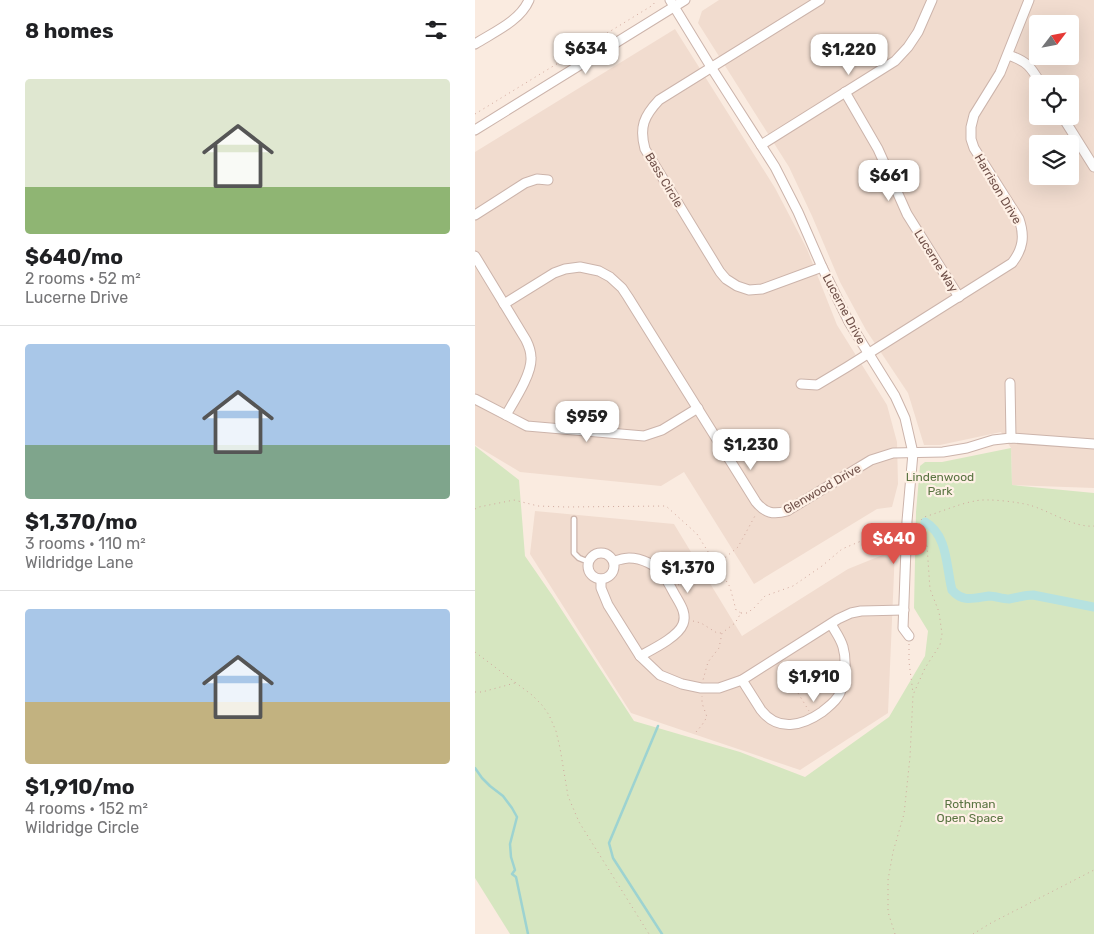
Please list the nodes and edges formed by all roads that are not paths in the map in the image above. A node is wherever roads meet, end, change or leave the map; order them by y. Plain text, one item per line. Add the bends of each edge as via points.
1 (529, 0) edge
2 (685, 0) edge
3 (820, 0) edge
4 (932, 0) edge
5 (1029, 0) edge
6 (672, 3) edge
7 (475, 44) edge
8 (1008, 55) junction
9 (711, 67) junction
10 (1035, 75) edge
11 (845, 92) junction
12 (1068, 125) edge
13 (475, 130) edge
14 (761, 144) junction
15 (1094, 166) edge
16 (548, 180) dead end
17 (475, 215) edge
18 (475, 256) edge
19 (823, 267) junction
20 (959, 297) junction
21 (504, 304) junction
22 (868, 354) junction
23 (1010, 383) dead end
24 (801, 384) dead end
25 (475, 399) edge
26 (698, 408) junction
27 (506, 415) junction
28 (1011, 438) junction
29 (1094, 444) edge
30 (913, 453) junction
31 (574, 519) dead end
32 (614, 561) junction
33 (589, 562) junction
34 (601, 579) junction
35 (904, 610) junction
36 (831, 624) junction
37 (909, 636) road end
38 (641, 656) junction
39 (742, 680) junction

1 - 7 street via 526,8 511,22
2 - 6 street
3 - 9 street, Bass Circle
4 - 11 street via 908,48 888,66
5 - 8 street, Harrison Drive
6 - 9 street, Lucerne Drive
6 - 13 street
8 - 10 street via 1027,64
8 - 20 street, Harrison Drive via 1001,74 974,115 971,139 1019,219 1023,237 1021,247 1012,263
9 - 14 street, Lucerne Drive
9 - 19 street, Bass Circle via 659,100 649,110 642,128 645,149 720,272 737,286 762,290
11 - 14 street
11 - 20 street, Lucerne Way via 878,149 907,214
12 - 15 street
14 - 19 street, Lucerne Drive
16 - 17 street via 525,183
18 - 21 street
19 - 22 street, Lucerne Drive
20 - 22 street, Harrison Drive
21 - 26 street via 565,269 580,267 599,271 622,288
21 - 27 street via 530,348 531,360 529,372
22 - 24 street, Harrison Drive via 817,385
22 - 30 street, Lucerne Drive via 895,396 905,418
23 - 28 street
25 - 27 street
26 - 27 street via 644,436 527,426
26 - 30 street, Glenwood Drive via 760,507 778,514 871,460 893,453
28 - 29 street, Glenwood Drive
28 - 30 street, Glenwood Drive via 943,452
30 - 35 street, Lucerne Drive
31 - 33 lane via 574,553
32 - 33 street via 605,553 598,553
32 - 34 street via 613,573
32 - 38 street via 638,559 654,566 662,573 684,611 683,625 678,633
33 - 34 street via 590,573
34 - 38 street via 608,605
35 - 36 street via 851,613
35 - 37 street, Lucerne Drive via 903,628
36 - 39 street
36 - 39 street via 843,646 842,685 832,705 813,718 788,725 775,722 761,710
38 - 39 street via 660,675 682,684 719,688

